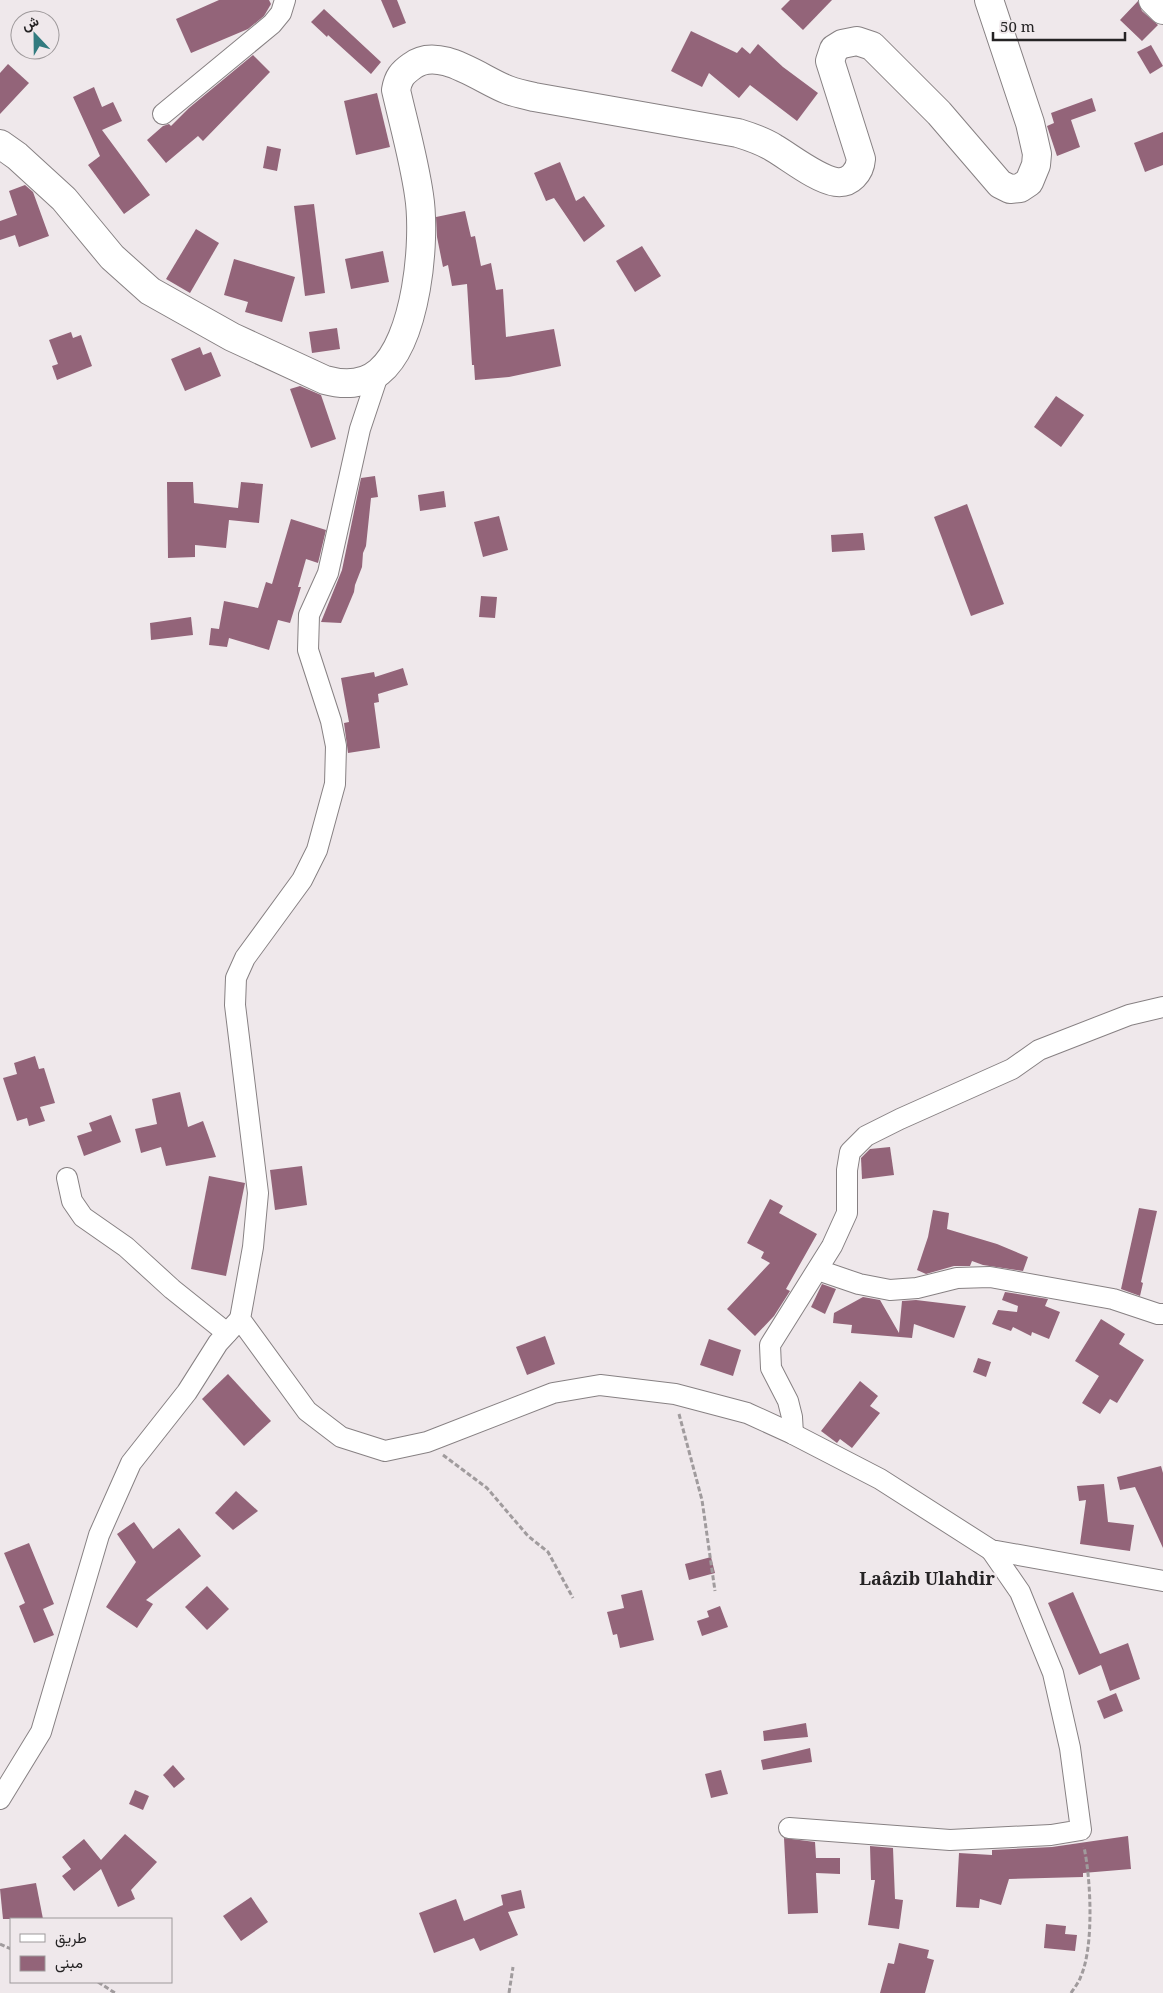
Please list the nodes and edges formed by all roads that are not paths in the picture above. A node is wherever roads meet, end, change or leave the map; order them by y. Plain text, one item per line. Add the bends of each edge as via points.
1 (285, 0) edge
2 (989, 0) edge
3 (1153, 0) edge
4 (1163, 10) edge
5 (163, 114) dead end
6 (0, 144) edge
7 (379, 372) junction
8 (1163, 1007) edge
9 (67, 1178) dead end
10 (818, 1270) junction
11 (1163, 1314) edge
12 (233, 1326) junction
13 (793, 1434) junction
14 (991, 1550) junction
15 (1163, 1581) edge
16 (0, 1799) edge
17 (789, 1828) dead end

1 - 5 street via 281,13 272,24
2 - 7 main road via 1037,154 1033,175 1020,188 1010,189 1000,184 939,113 872,46 856,41 834,49 830,61 861,159 861,166 855,174 848,180 836,182 821,177 758,139 738,133 534,97 508,90 437,59 414,64 401,74 396,90 419,195 420,270 399,347
3 - 4 main road
6 - 7 main road via 64,199 112,257 150,291 232,337 325,380 341,384 361,381
7 - 12 street via 360,430 328,573 308,615 308,650 336,746 335,784 318,850 302,880 245,958 236,978 234,1005 258,1193 253,1246
8 - 10 street via 1129,1016 1039,1050 1012,1069 866,1136 850,1152 847,1213
9 - 12 street via 72,1201 83,1217 126,1247 172,1289
10 - 11 street via 859,1284 890,1290 917,1288 957,1278 990,1277 1113,1299
10 - 13 street via 770,1345 771,1368 788,1401
12 - 13 street via 307,1411 341,1437 385,1451 427,1442 552,1393 600,1385 675,1394 748,1413
12 - 16 street via 218,1343 187,1392 131,1463 99,1535 41,1732
13 - 14 street via 880,1480
14 - 15 street
14 - 17 street via 1020,1592 1052,1673 1070,1748 1080,1830 1051,1835 950,1840

